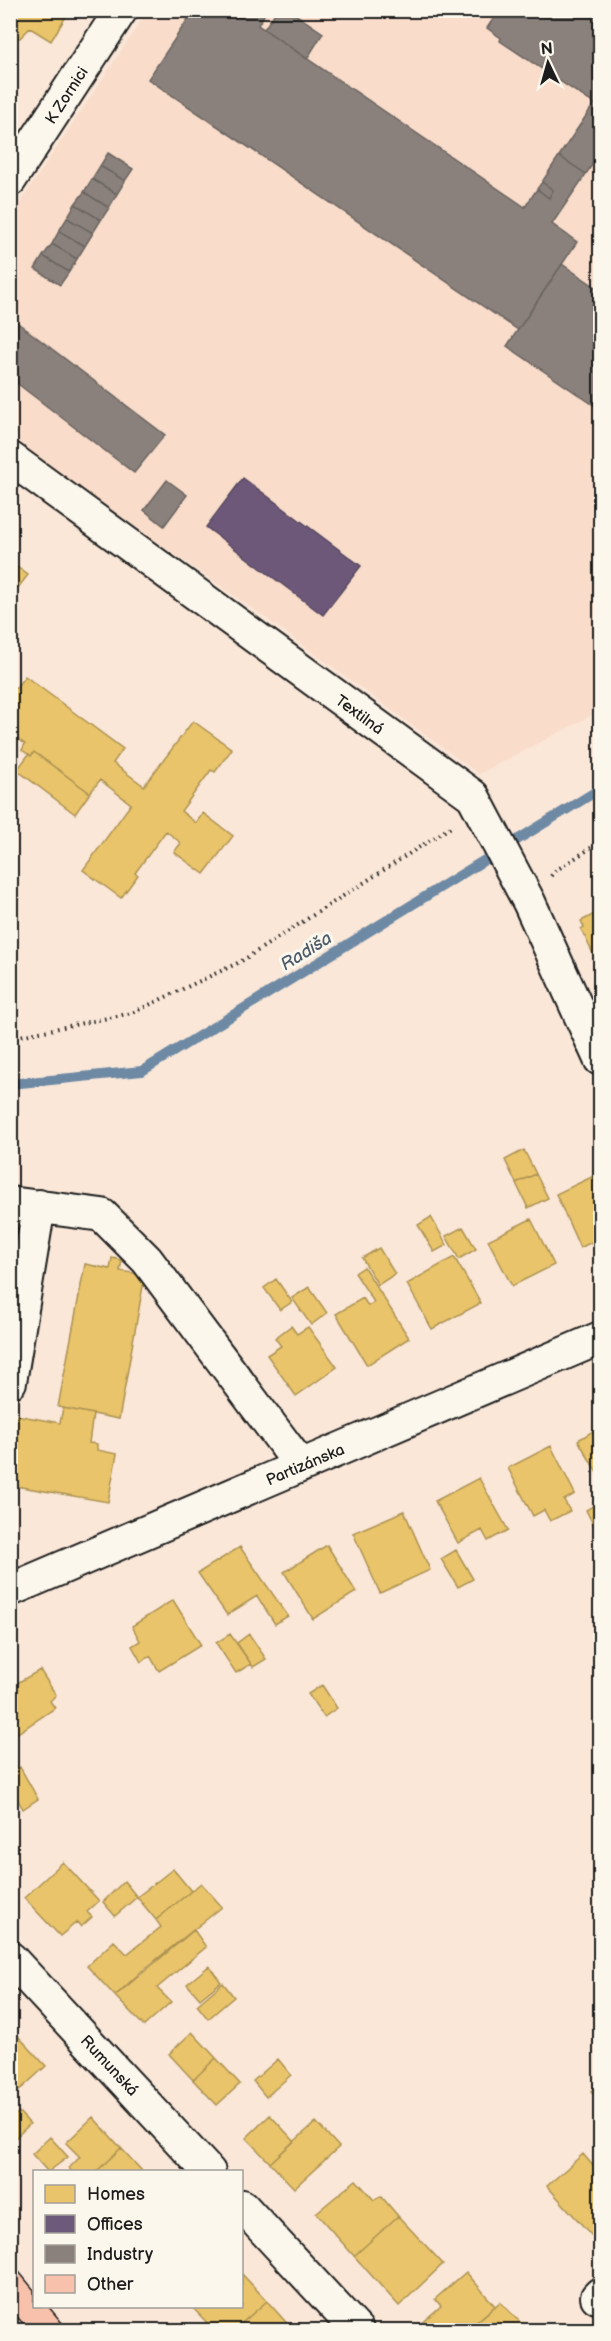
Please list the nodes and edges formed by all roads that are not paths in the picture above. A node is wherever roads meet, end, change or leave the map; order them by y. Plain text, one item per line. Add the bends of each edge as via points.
1 (121, 10) edge
2 (10, 180) edge
3 (10, 458) edge
4 (600, 1059) edge
5 (25, 1205) edge
6 (600, 1338) edge
7 (10, 1382) edge
8 (301, 1466) junction
9 (10, 1590) edge
10 (10, 1958) edge
11 (207, 2170) edge
12 (243, 2207) edge
13 (357, 2331) edge

1 - 2 street, K Zornici
3 - 4 street, Textilná via 476,803 529,902
5 - 7 street
5 - 8 street via 102,1215 147,1260
6 - 8 street, Partizánska
8 - 9 street, Partizánska
10 - 11 street, Rumunská
12 - 13 street

